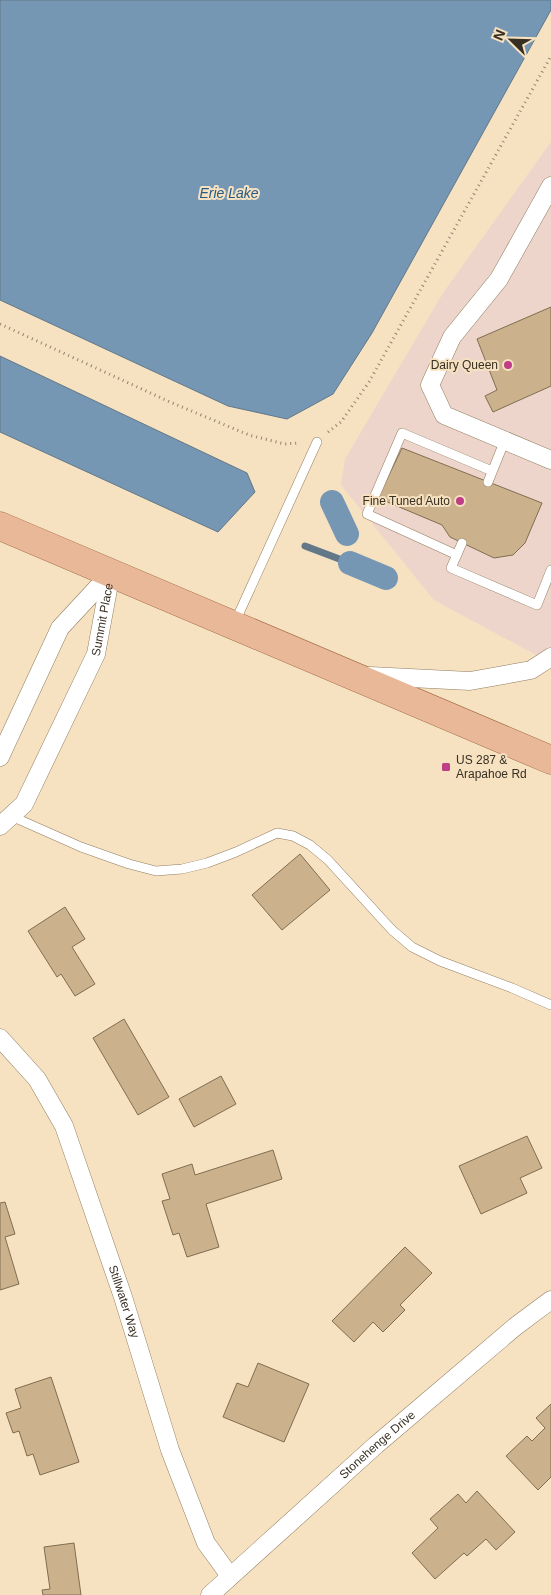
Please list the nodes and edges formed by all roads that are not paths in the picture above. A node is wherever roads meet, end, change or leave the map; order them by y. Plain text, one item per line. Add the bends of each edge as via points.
1 (551, 186) edge
2 (505, 440) junction
3 (316, 442) road end
4 (551, 460) edge
5 (492, 471) junction
6 (488, 482) dead end
7 (0, 526) edge
8 (462, 543) dead end
9 (457, 555) junction
10 (551, 570) edge
11 (111, 573) junction
12 (234, 625) junction
13 (551, 656) edge
14 (353, 676) junction
15 (0, 757) edge
16 (551, 760) edge
17 (5, 821) edge
18 (551, 1005) edge
19 (0, 1038) edge
20 (551, 1300) edge
21 (230, 1576) junction
22 (210, 1595) edge

1 - 2 street via 499,278 452,337 430,385 444,415
2 - 4 street
2 - 5 lane
3 - 12 lane
5 - 6 lane
5 - 9 lane via 402,433 367,514
7 - 11 main road
8 - 9 lane
9 - 10 lane via 451,568 537,605
11 - 12 main road
11 - 15 street, Summit Place via 60,628
11 - 17 street, Summit Place via 96,654 24,804
12 - 14 main road
13 - 14 street via 531,670 470,681
14 - 16 main road
17 - 18 lane via 156,871 182,870 207,863 277,833 293,836 328,860 392,930 412,947
19 - 21 street, Stillwater Way via 37,1079 64,1126 123,1297 170,1450 206,1543
20 - 21 street, Stonehenge Drive via 376,1445
21 - 22 street, Stonehenge Drive

